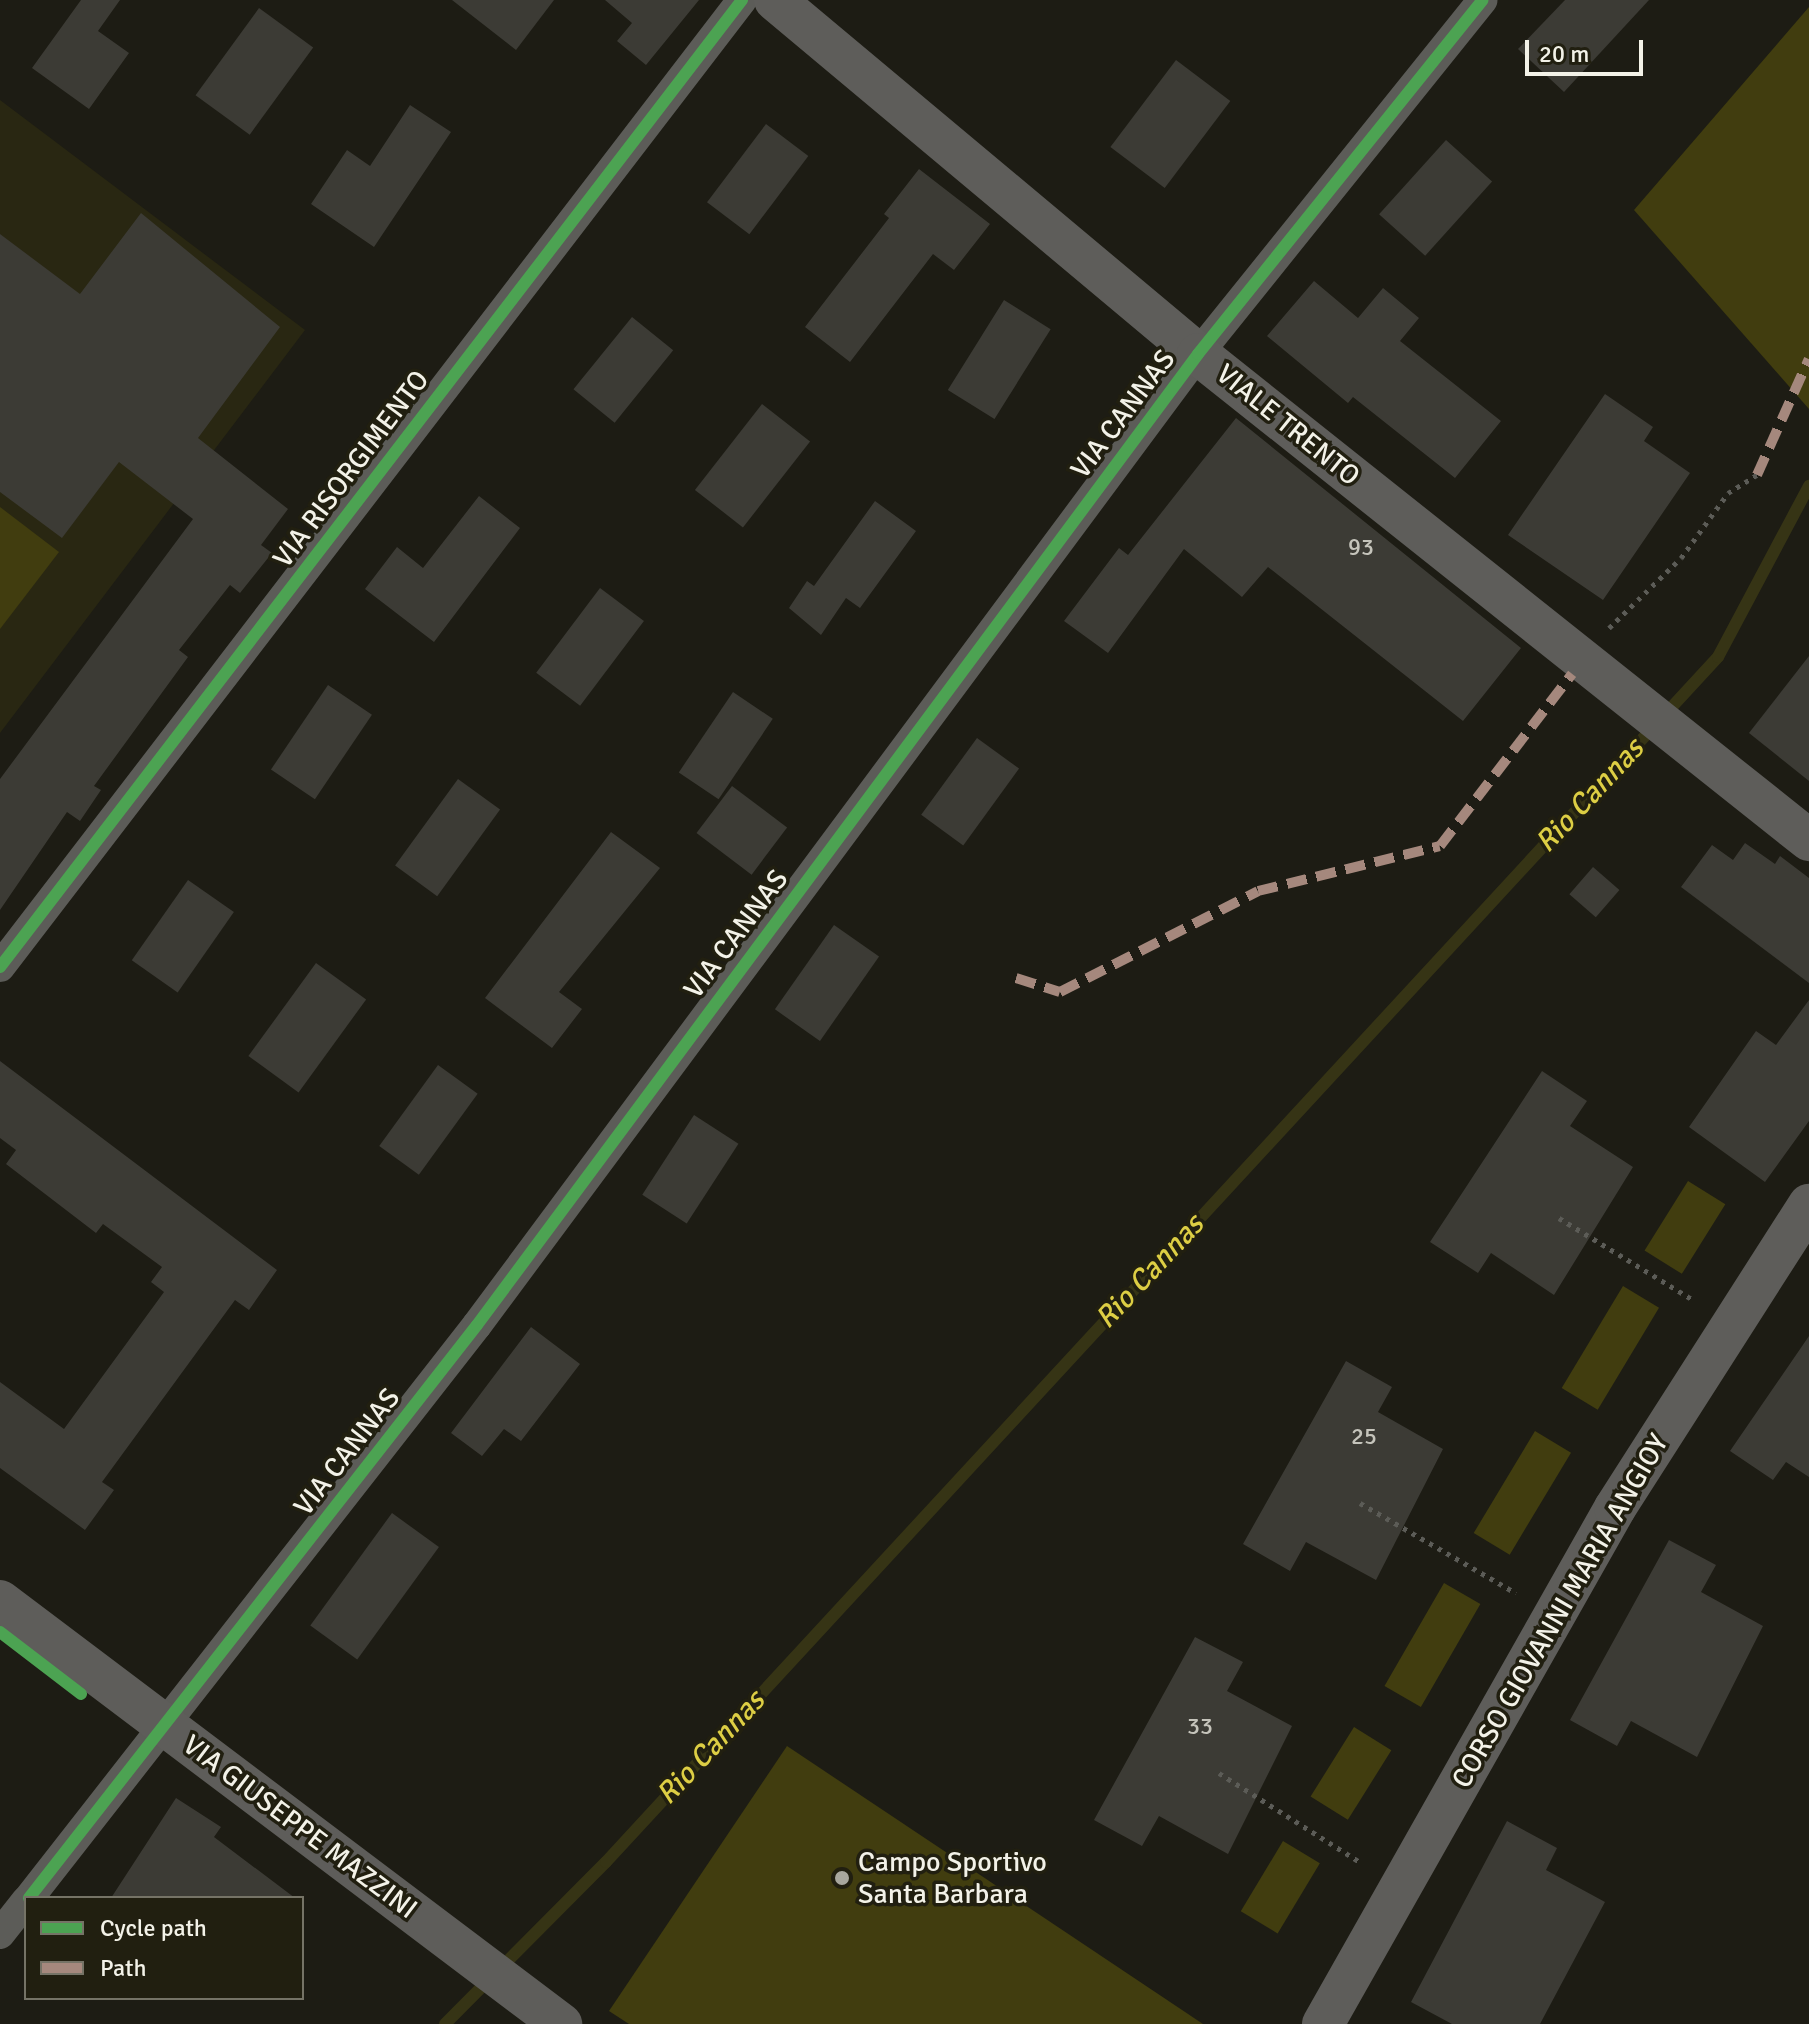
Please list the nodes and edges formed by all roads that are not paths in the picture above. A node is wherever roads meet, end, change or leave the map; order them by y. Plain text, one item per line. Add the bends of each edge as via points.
1 (742, 0) edge
2 (775, 0) edge
3 (1483, 0) edge
4 (1198, 354) junction
5 (1809, 840) edge
6 (0, 967) edge
7 (1809, 1205) edge
8 (0, 1601) edge
9 (166, 1726) junction
10 (30, 1896) edge
11 (24, 1904) edge
12 (0, 1934) edge
13 (559, 2023) edge
14 (1323, 2024) edge

1 - 6 street, VIA RISORGIMENTO
2 - 4 street, VIALE TRENTO
3 - 4 street, VIA CANNAS
4 - 5 street, VIALE TRENTO
4 - 9 street, VIA CANNAS via 477,1325
7 - 14 street, CORSO GIOVANNI MARIA ANGIOY via 1615,1508
8 - 9 street, VIA GIUSEPPE MAZZINI
9 - 10 street, VIA CANNAS
9 - 13 street, VIA GIUSEPPE MAZZINI
11 - 12 street, VIA CANNAS

